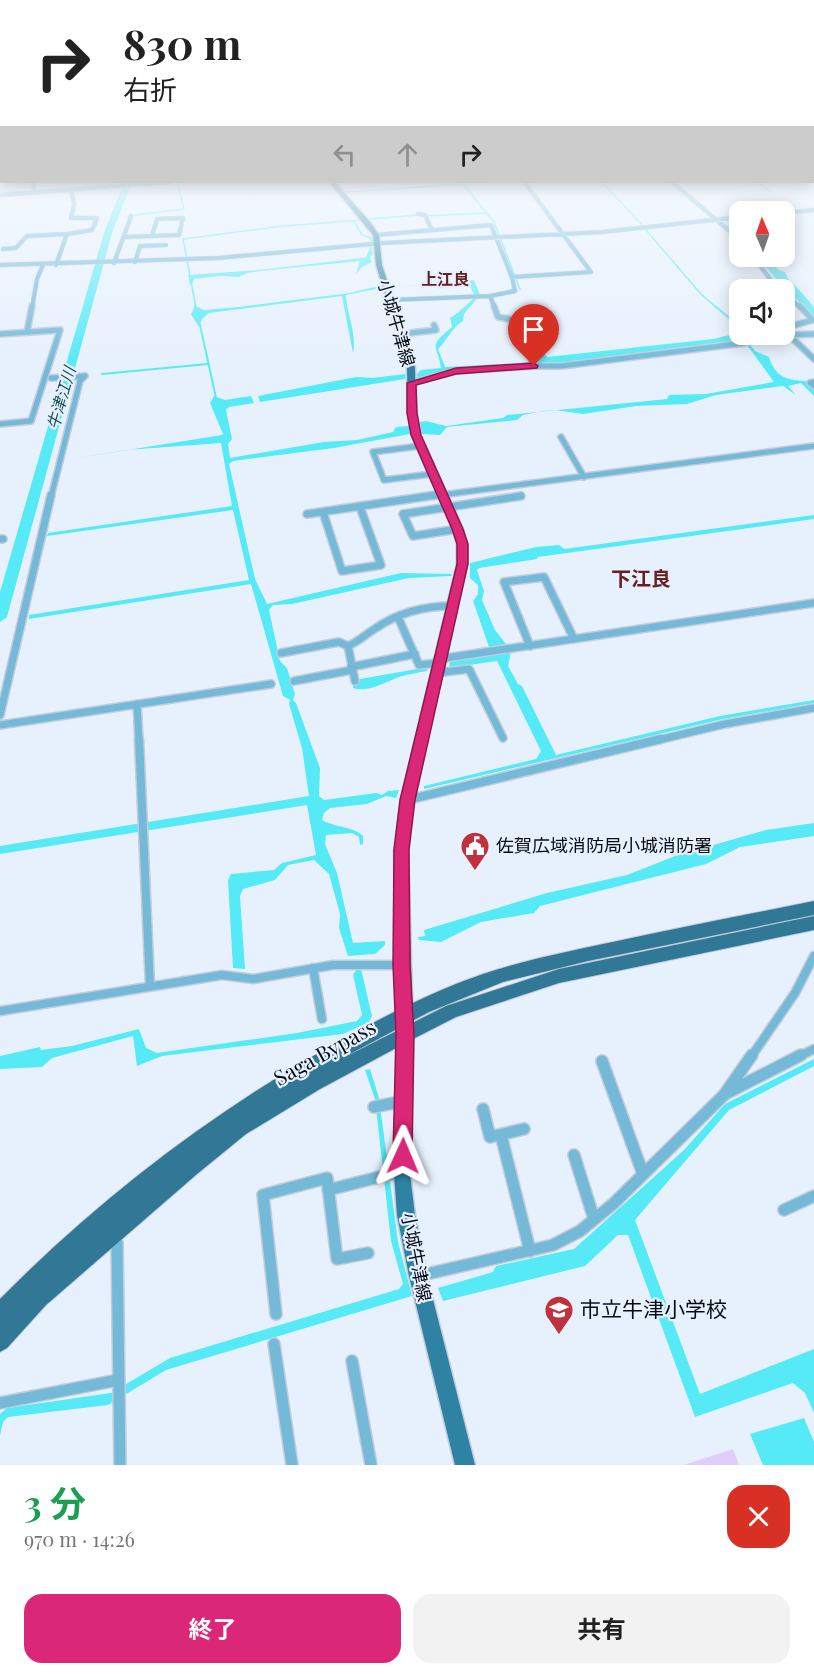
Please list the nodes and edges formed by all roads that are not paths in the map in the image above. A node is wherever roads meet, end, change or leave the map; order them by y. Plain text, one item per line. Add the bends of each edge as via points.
1 (92, 229) edge
2 (127, 229) edge
3 (154, 229) edge
4 (180, 229) edge
5 (371, 229) edge
6 (439, 229) edge
7 (494, 229) edge
8 (561, 229) edge
9 (612, 229) edge
10 (432, 230) joint
11 (67, 234) junction
12 (565, 234) junction
13 (152, 236) junction
14 (169, 236) junction
15 (124, 237) junction
16 (499, 237) junction
17 (374, 241) junction
18 (166, 245) junction
19 (2, 249) edge
20 (0, 259) edge
21 (164, 261) junction
22 (135, 262) junction
23 (114, 263) junction
24 (0, 265) edge
25 (40, 265) junction
26 (56, 265) junction
27 (512, 277) junction
28 (490, 296) junction
29 (390, 300) junction
30 (795, 301) edge
31 (434, 325) dead end
32 (795, 325) edge
33 (27, 332) junction
34 (0, 334) edge
35 (401, 334) junction
36 (795, 334) edge
37 (814, 334) edge
38 (795, 343) edge
39 (731, 345) edge
40 (814, 359) edge
41 (533, 364) junction
42 (46, 373) junction
43 (51, 378) junction
44 (411, 383) junction
45 (42, 386) junction
46 (0, 424) edge
47 (561, 436) dead end
48 (420, 446) junction
49 (814, 446) edge
50 (432, 474) junction
51 (584, 477) junction
52 (442, 495) junction
53 (520, 496) dead end
54 (360, 507) junction
55 (448, 508) junction
56 (323, 512) junction
57 (307, 514) dead end
58 (458, 529) junction
59 (814, 603) edge
60 (452, 606) junction
61 (398, 617) junction
62 (574, 639) junction
63 (348, 646) junction
64 (530, 646) junction
65 (281, 653) dead end
66 (415, 654) junction
67 (438, 665) junction
68 (351, 669) junction
69 (294, 681) dead end
70 (355, 681) dead end
71 (271, 684) dead end
72 (137, 704) junction
73 (814, 708) edge
74 (0, 716) edge
75 (0, 724) edge
76 (503, 738) dead end
77 (407, 800) junction
78 (814, 908) edge
79 (814, 923) edge
80 (814, 956) edge
81 (402, 965) junction
82 (313, 968) junction
83 (150, 986) junction
84 (0, 1011) edge
85 (322, 1019) dead end
86 (405, 1024) junction
87 (814, 1049) edge
88 (602, 1061) dead end
89 (724, 1095) junction
90 (404, 1101) junction
91 (379, 1106) dead end
92 (483, 1109) dead end
93 (524, 1129) dead end
94 (501, 1135) junction
95 (574, 1155) dead end
96 (643, 1174) junction
97 (392, 1175) junction
98 (328, 1190) junction
99 (814, 1196) edge
100 (784, 1209) dead end
101 (594, 1219) junction
102 (113, 1233) junction
103 (530, 1251) junction
104 (368, 1253) dead end
105 (418, 1276) junction
106 (0, 1314) edge
107 (276, 1314) dead end
108 (0, 1341) edge
109 (274, 1344) dead end
110 (352, 1361) dead end
111 (118, 1380) junction
112 (0, 1402) edge
113 (120, 1465) edge
114 (292, 1465) edge
115 (371, 1465) edge
116 (465, 1465) edge

1 - 11 street
2 - 15 street
3 - 13 street
4 - 14 street via 179,235
5 - 17 main road, 小城牛津線
6 - 10 street
7 - 16 street
8 - 12 street
9 - 12 street
10 - 17 street
11 - 19 street via 27,236 16,248
11 - 26 street
12 - 16 street
12 - 27 street via 591,272
13 - 14 street
13 - 15 street
14 - 18 street
15 - 23 street
16 - 17 street
16 - 27 street
17 - 21 street
17 - 29 main road, 小城牛津線
18 - 21 street
18 - 22 street via 140,246
19 - 20 street
21 - 22 street
22 - 23 street
23 - 26 street
24 - 25 street
25 - 26 street
25 - 33 street
27 - 28 street via 515,291
28 - 29 street
28 - 41 street via 498,317 526,322 536,353
29 - 35 main road, 小城牛津線
30 - 32 street via 813,320
31 - 35 street via 436,330
33 - 34 street
33 - 42 street via 60,330
35 - 44 main road, 小城牛津線
36 - 37 street
38 - 40 street
39 - 41 street via 561,366
41 - 44 street via 456,371
42 - 43 street
42 - 45 street
43 - 45 street
43 - 74 street via 85,376 80,381 60,458
44 - 48 main road, 小城牛津線 via 414,426
45 - 46 street via 31,421
47 - 51 street
48 - 50 main road, 小城牛津線
48 - 50 street via 373,452 384,480
49 - 51 street
50 - 52 main road, 小城牛津線
51 - 52 street
52 - 54 street
52 - 55 main road, 小城牛津線
53 - 55 street
54 - 56 street
54 - 56 street via 381,565 342,571
55 - 58 main road, 小城牛津線
55 - 58 street via 403,514 412,536
56 - 57 street
58 - 60 main road, 小城牛津線 via 462,564
59 - 62 street
60 - 61 street via 409,611
60 - 67 main road, 小城牛津線
61 - 63 street
61 - 66 street
62 - 64 street
62 - 64 street via 543,577 504,582
63 - 65 street via 339,642
63 - 68 street
64 - 67 street
66 - 67 street via 419,665
66 - 68 street
67 - 76 street via 469,669
67 - 77 main road, 小城牛津線
68 - 69 street
68 - 70 street
71 - 72 street
72 - 75 street
72 - 83 street
73 - 77 street via 725,724
77 - 81 main road, 小城牛津線 via 401,850
78 - 86 highway, Saga Bypass via 503,975
79 - 86 highway, Saga Bypass via 559,976
80 - 89 street via 795,993
81 - 82 street
81 - 86 main road, 小城牛津線
82 - 83 street via 253,979 222,975
82 - 85 street
83 - 84 street
86 - 90 main road, 小城牛津線
86 - 102 highway, Saga Bypass via 239,1128
86 - 106 highway, Saga Bypass via 295,1075 229,1116 109,1209 38,1273
87 - 89 street
88 - 96 street
89 - 96 street
90 - 91 street
90 - 97 main road, 小城牛津線
92 - 94 street via 490,1137
93 - 94 street
94 - 103 street
95 - 101 street
96 - 101 street
97 - 98 street
97 - 105 main road, 小城牛津線 via 406,1215
98 - 104 street via 338,1259
98 - 107 street via 327,1179 263,1195
99 - 100 street
101 - 103 street via 553,1245
102 - 108 highway, Saga Bypass via 39,1298
102 - 111 street via 117,1243
103 - 105 street
105 - 116 main road, 小城牛津線
109 - 114 street
110 - 115 street
111 - 112 street
111 - 113 street

